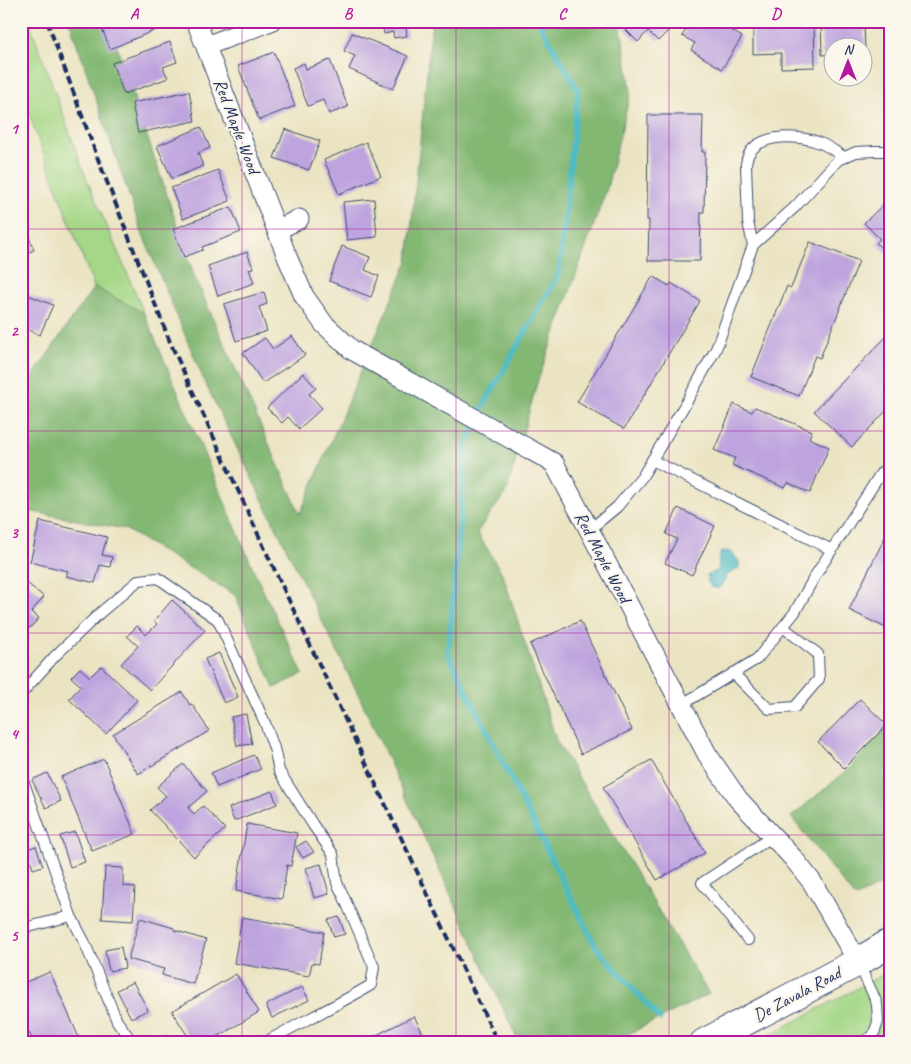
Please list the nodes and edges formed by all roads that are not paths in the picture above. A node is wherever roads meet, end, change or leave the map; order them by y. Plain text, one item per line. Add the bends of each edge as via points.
1 (196, 21) edge
2 (271, 21) edge
3 (206, 46) junction
4 (890, 151) edge
5 (844, 157) junction
6 (299, 219) dead end
7 (277, 230) junction
8 (753, 245) junction
9 (652, 460) junction
10 (890, 464) edge
11 (589, 530) junction
12 (832, 550) junction
13 (783, 627) junction
14 (733, 673) junction
15 (21, 694) edge
16 (681, 705) junction
17 (24, 783) dead end
18 (773, 836) junction
19 (72, 916) junction
20 (21, 929) edge
21 (748, 940) dead end
22 (890, 943) edge
23 (858, 962) junction
24 (133, 1043) edge
25 (264, 1043) edge
26 (704, 1043) edge
27 (862, 1043) edge

1 - 3 street, Red Maple Wood
2 - 3 street
3 - 7 street, Red Maple Wood
4 - 5 lane via 856,152
5 - 8 lane
5 - 8 lane via 804,138 772,138 751,150 746,164 748,222
6 - 7 street
7 - 11 street, Red Maple Wood via 304,296 324,324 352,350 554,463
8 - 9 lane via 716,349
9 - 11 lane via 617,508
9 - 12 lane
10 - 12 lane
11 - 16 street, Red Maple Wood
12 - 13 lane
13 - 14 lane via 757,659
13 - 14 lane via 818,654 819,679 795,708 769,709
14 - 16 lane
15 - 25 lane via 55,656 139,580 158,578 218,620 265,723 279,771 333,854 337,883 374,967 371,986
16 - 18 street, Red Maple Wood via 707,754 738,799
17 - 19 lane
18 - 21 lane via 702,883
18 - 23 street, Red Maple Wood via 812,882
19 - 20 lane
19 - 24 lane via 117,1021
22 - 23 main road, De Zavala Road
23 - 26 main road, De Zavala Road
23 - 27 lane via 877,1004 878,1022 873,1036

